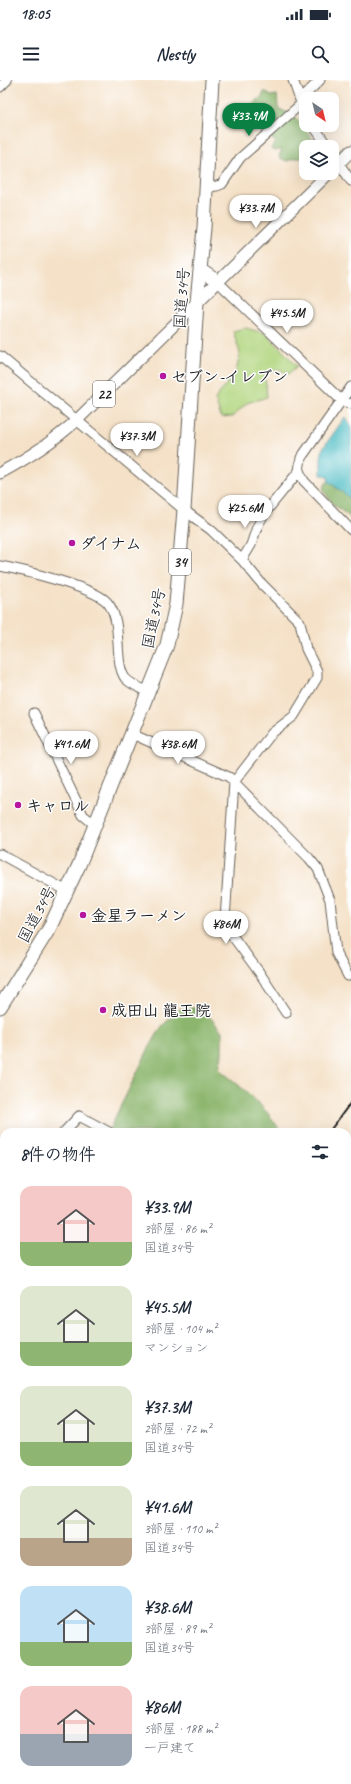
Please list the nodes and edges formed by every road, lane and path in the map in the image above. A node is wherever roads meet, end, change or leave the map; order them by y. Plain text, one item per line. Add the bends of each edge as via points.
1 (7, 80) edge
2 (212, 80) edge
3 (293, 80) edge
4 (320, 80) edge
5 (0, 87) edge
6 (309, 92) edge
7 (299, 99) edge
8 (299, 103) edge
9 (351, 151) edge
10 (339, 163) edge
11 (339, 170) edge
12 (322, 180) edge
13 (351, 181) edge
14 (205, 187) junction
15 (200, 270) junction
16 (218, 282) junction
17 (197, 302) junction
18 (0, 356) edge
19 (351, 387) edge
20 (341, 400) junction
21 (351, 404) edge
22 (77, 420) junction
23 (298, 471) junction
24 (0, 473) edge
25 (184, 510) junction
26 (351, 530) edge
27 (242, 560) junction
28 (3, 566) edge
29 (149, 692) junction
30 (34, 713) dead end
31 (132, 734) junction
32 (234, 782) junction
33 (95, 825) junction
34 (0, 854) edge
35 (67, 891) junction
36 (348, 976) dead end
37 (2, 1000) edge
38 (286, 1013) dead end
39 (68, 1128) edge
40 (102, 1128) edge

1 - 5 street
2 - 14 highway, 国道34号 / 34
3 - 7 street
4 - 6 street
8 - 14 street via 240,158 222,184
9 - 10 main road
11 - 13 street
12 - 16 main road
14 - 15 highway, 国道34号 / 34
15 - 16 highway
15 - 17 highway, 国道34号 / 34
16 - 17 main road
16 - 20 street
17 - 22 main road, 22
17 - 25 highway, 国道34号 / 34
18 - 22 street
19 - 20 street
20 - 21 street
20 - 23 street via 301,458
22 - 24 main road, 22 via 32,454
22 - 25 street
23 - 26 street via 304,481
23 - 27 street via 264,514
25 - 27 street via 211,530
25 - 29 highway, 国道34号 / 34 via 176,604 167,645
27 - 32 street via 300,622 306,649 317,671 317,678 294,716 272,733
28 - 29 street via 102,597 110,606 115,618 122,672 129,682
29 - 31 highway, 国道34号 / 34
30 - 33 street via 83,815
31 - 32 street via 223,774
31 - 33 highway, 国道34号 / 34
32 - 36 street via 318,869 330,900 336,954
32 - 38 street via 225,920 231,934
33 - 35 highway, 国道34号 / 34
34 - 35 street
35 - 37 highway, 国道34号 / 34 via 49,929
39 - 40 street via 79,1116

